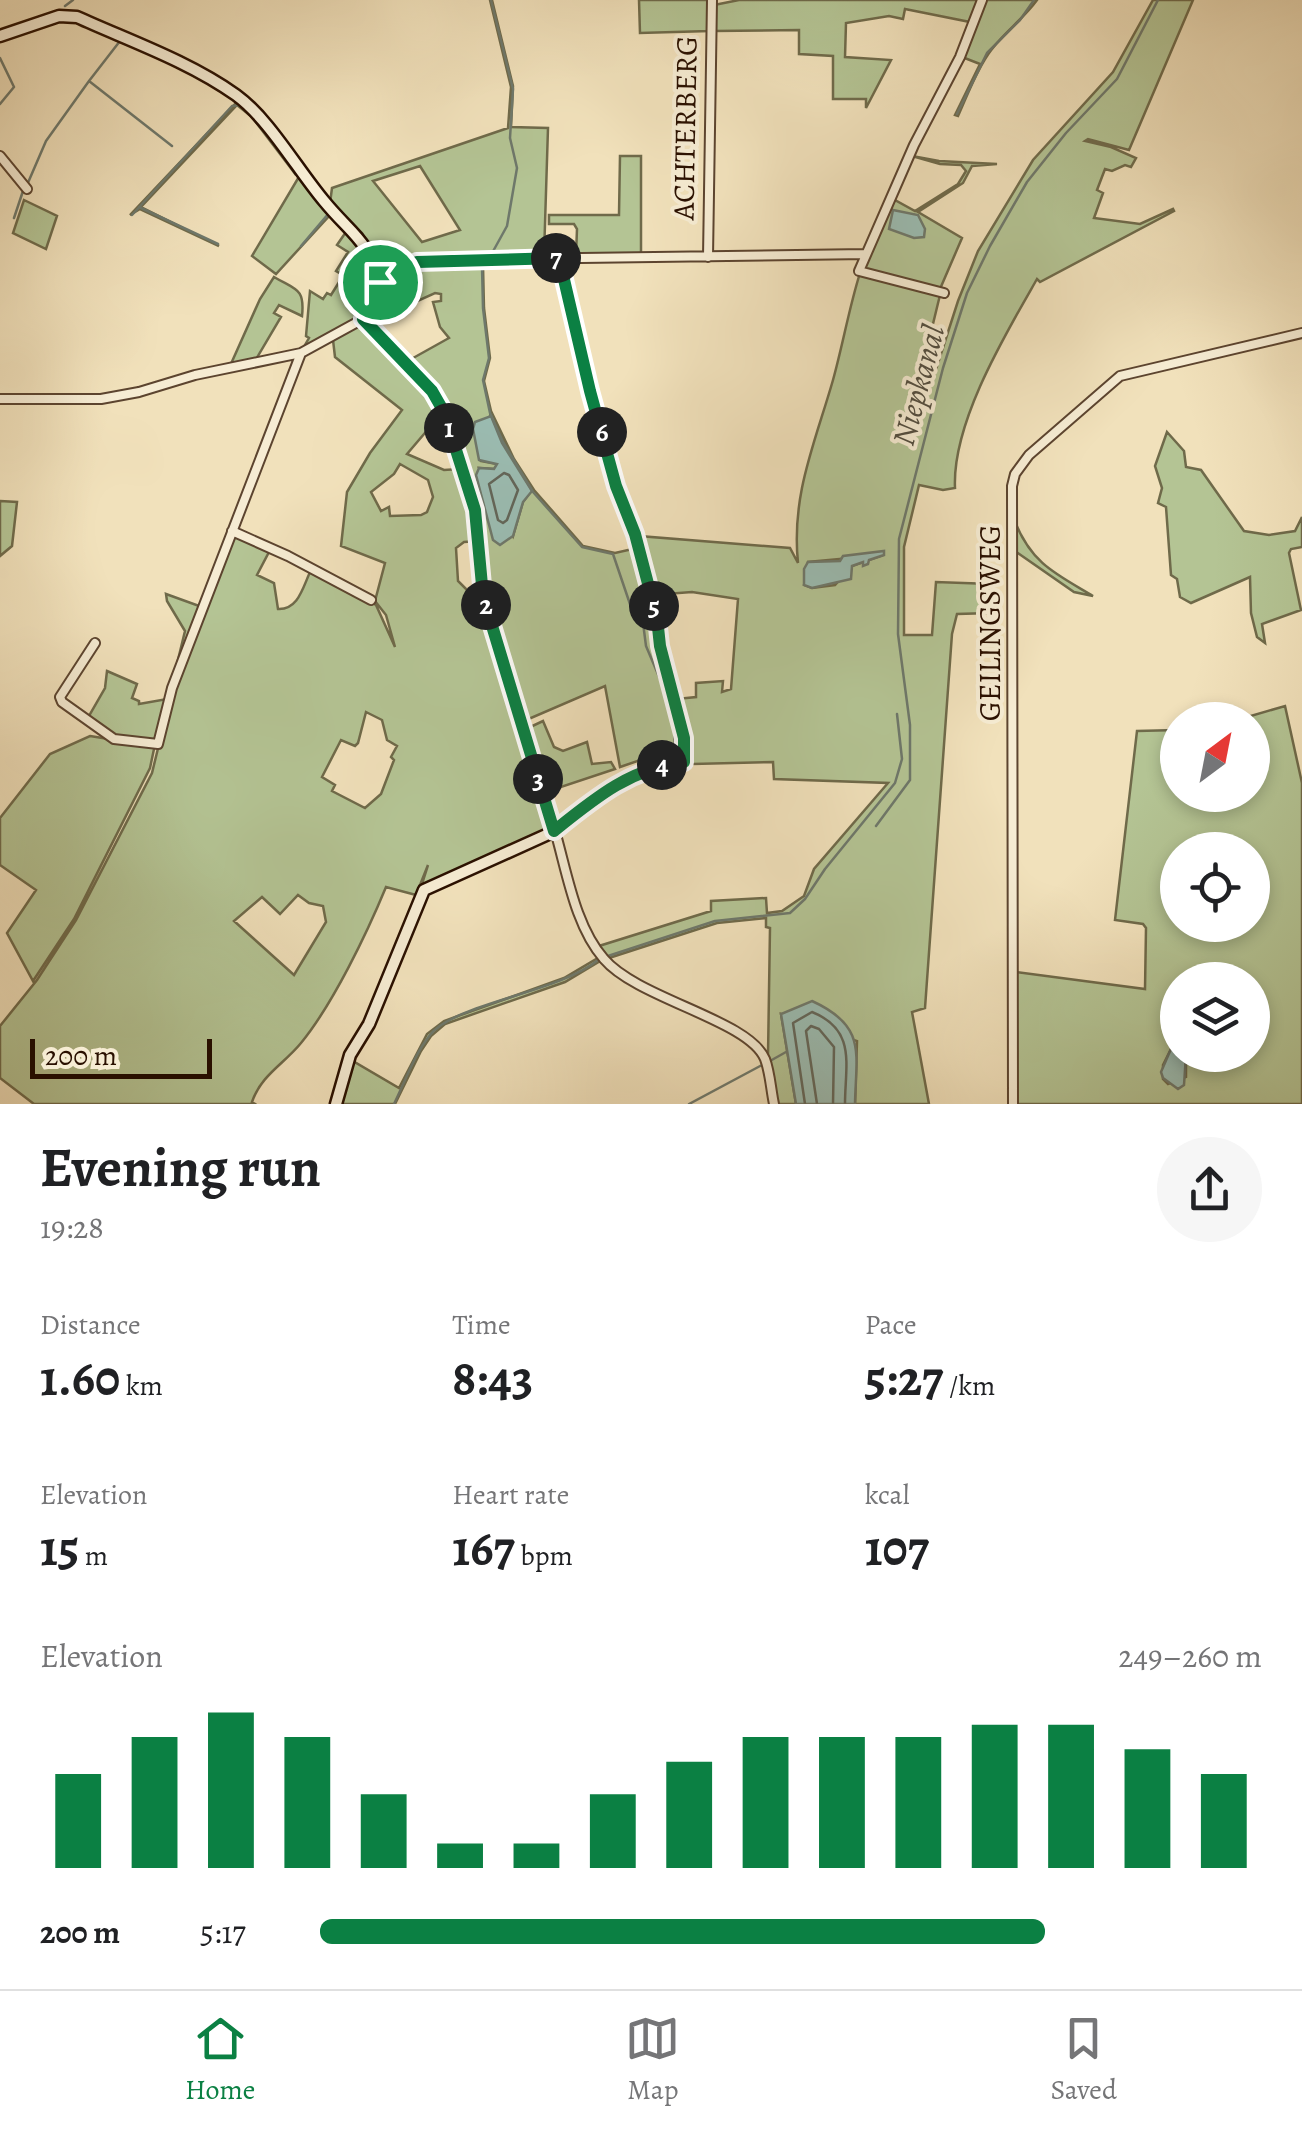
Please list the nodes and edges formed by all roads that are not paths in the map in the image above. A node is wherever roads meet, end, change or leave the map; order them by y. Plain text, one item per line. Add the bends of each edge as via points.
1 (712, 0) edge
2 (982, 0) edge
3 (0, 36) edge
4 (1, 162) edge
5 (27, 190) dead end
6 (866, 254) junction
7 (708, 257) junction
8 (559, 258) junction
9 (380, 282) junction
10 (944, 293) dead end
11 (363, 319) junction
12 (1302, 333) edge
13 (302, 353) junction
14 (0, 399) edge
15 (232, 531) junction
16 (371, 600) dead end
17 (95, 643) dead end
18 (554, 831) junction
19 (336, 1104) edge
20 (774, 1104) edge
21 (1013, 1104) edge

1 - 7 street, ACHTERBERG
2 - 6 street
3 - 9 street via 77,16 237,96 359,235
4 - 5 street
6 - 7 street, ACHTERBERG
6 - 10 street via 859,271
7 - 8 street, ACHTERBERG
8 - 9 street, ACHTERBERG via 417,262
8 - 18 street via 590,391 653,602 685,752 684,762 623,780
9 - 11 street
11 - 13 street
11 - 18 street via 444,412 475,510 483,596
12 - 21 street, GEILINGSWEG via 1120,376 1016,474
13 - 14 street via 100,398
13 - 15 street
15 - 16 street
15 - 17 street via 172,688 158,744 114,739 62,702
18 - 19 street via 424,890 350,1055
18 - 20 street via 584,926 606,962 638,986 755,1046

